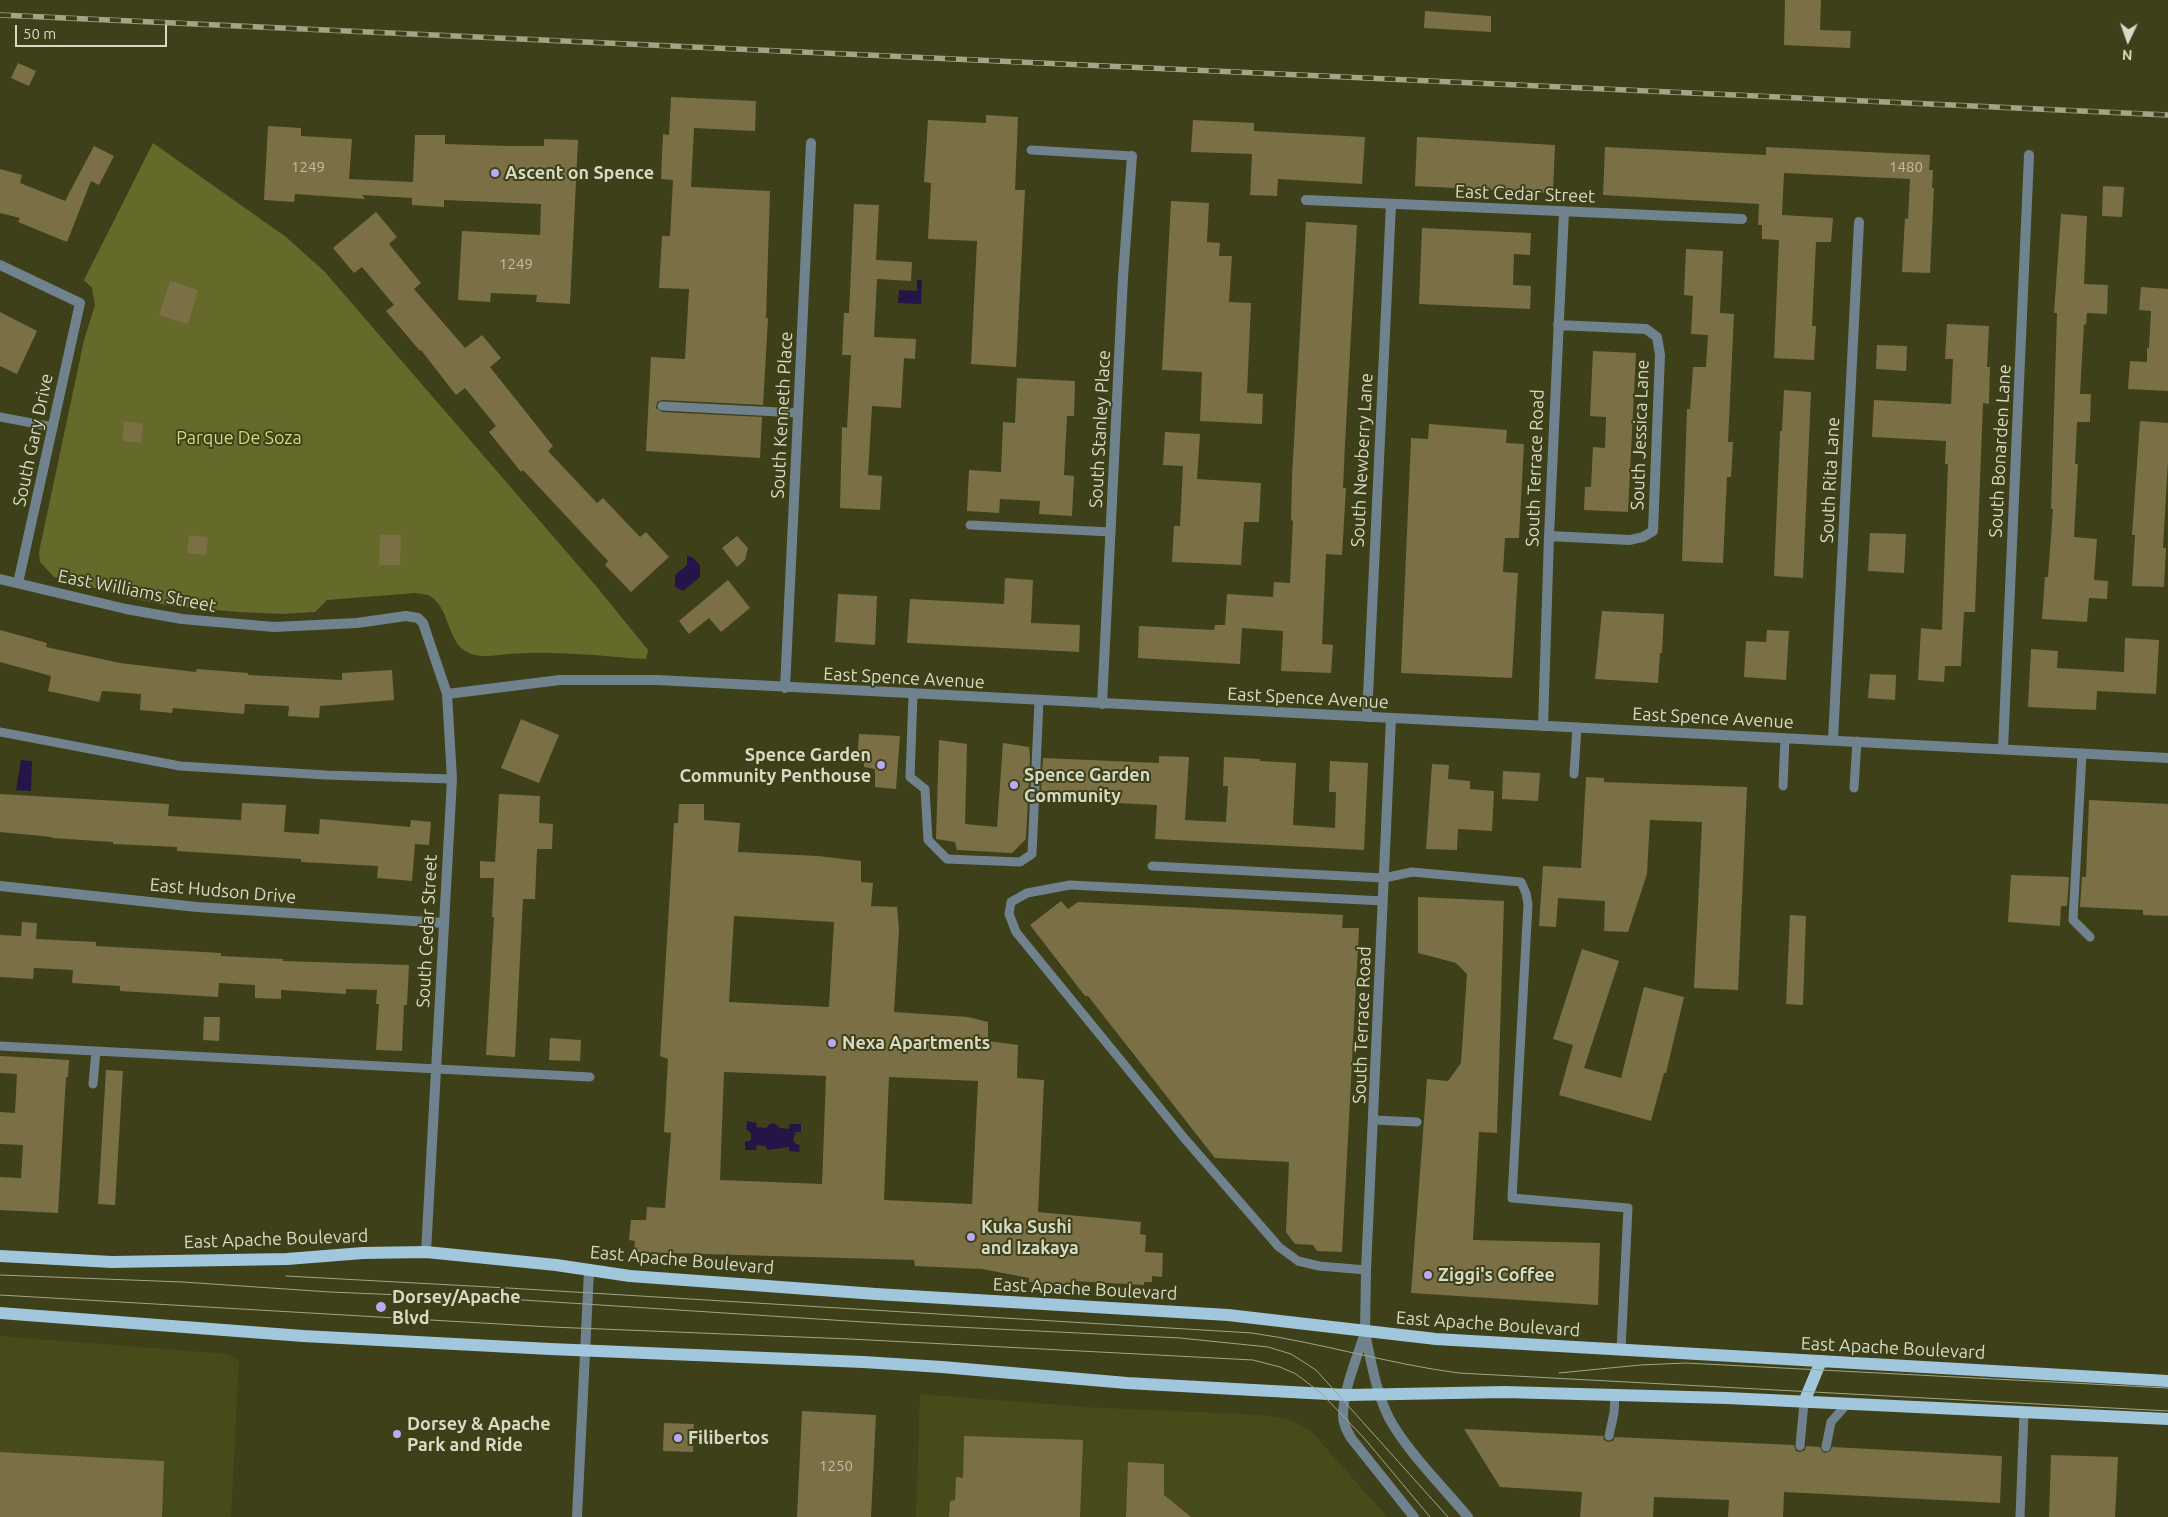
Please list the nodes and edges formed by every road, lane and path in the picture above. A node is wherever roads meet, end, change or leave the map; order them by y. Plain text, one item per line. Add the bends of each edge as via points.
1 (811, 144) dead end
2 (1031, 150) dead end
3 (2029, 155) dead end
4 (1132, 156) joint
5 (1306, 200) dead end
6 (1390, 204) junction
7 (1564, 211) junction
8 (1742, 219) dead end
9 (1860, 222) dead end
10 (0, 265) edge
11 (1558, 325) junction
12 (662, 406) dead end
13 (798, 414) junction
14 (0, 417) edge
15 (53, 427) junction
16 (970, 525) dead end
17 (1111, 532) junction
18 (1549, 536) junction
19 (0, 579) edge
20 (18, 583) junction
21 (418, 618) joint
22 (785, 688) junction
23 (447, 694) junction
24 (913, 695) junction
25 (1040, 701) junction
26 (1102, 704) junction
27 (1367, 717) junction
28 (1391, 718) junction
29 (1543, 726) junction
30 (1577, 727) junction
31 (0, 732) edge
32 (1785, 738) junction
33 (1833, 740) junction
34 (1857, 741) junction
35 (2003, 749) junction
36 (2082, 753) junction
37 (2168, 758) edge
38 (1574, 774) dead end
39 (452, 779) junction
40 (1784, 786) dead end
41 (1854, 788) dead end
42 (1152, 866) dead end
43 (1384, 878) junction
44 (0, 886) edge
45 (1384, 901) junction
46 (444, 923) junction
47 (2090, 937) dead end
48 (0, 1046) edge
49 (96, 1051) junction
50 (437, 1069) junction
51 (590, 1077) dead end
52 (93, 1084) dead end
53 (1374, 1120) junction
54 (1417, 1122) dead end
55 (426, 1252) junction
56 (0, 1256) edge
57 (1366, 1270) junction
58 (589, 1271) junction
59 (0, 1313) edge
60 (1365, 1333) junction
61 (584, 1350) junction
62 (1621, 1350) junction
63 (1821, 1361) junction
64 (2168, 1382) edge
65 (1347, 1394) junction
66 (1380, 1394) junction
67 (1615, 1395) junction
68 (1804, 1402) junction
69 (1846, 1404) junction
70 (2024, 1413) junction
71 (2168, 1419) edge
72 (1609, 1436) dead end
73 (1800, 1446) dead end
74 (1826, 1447) dead end
75 (577, 1517) edge
76 (1414, 1517) edge
77 (1468, 1517) edge
78 (2020, 1517) edge

1 - 13 street, South Kenneth Place
2 - 4 lane
3 - 35 street, South Bonarden Lane
4 - 17 street, South Stanley Place
5 - 6 street, East Cedar Street
6 - 7 street, East Cedar Street
6 - 27 street, South Newberry Lane
7 - 8 street, East Cedar Street
7 - 11 street, South Terrace Road
9 - 33 street, South Rita Lane
10 - 15 street, South Gary Drive via 80,303
11 - 18 street, South Terrace Road
11 - 18 street, South Jessica Lane via 1646,329 1657,337 1660,355 1653,531 1630,540
12 - 13 lane
13 - 22 street, South Kenneth Place
14 - 15 lane
15 - 20 street, South Gary Drive
16 - 17 lane
17 - 26 street, South Stanley Place
18 - 29 street, South Terrace Road
19 - 20 street, East Williams Street
20 - 21 street, East Williams Street via 126,609 219,623 308,627 406,616
21 - 23 street, South Cedar Street via 424,623
22 - 23 street, East Spence Avenue via 608,679 560,680
22 - 24 street, East Spence Avenue
23 - 39 street, South Cedar Street
24 - 25 street, East Spence Avenue
24 - 25 lane via 910,777 925,789 928,840 947,859 1020,862 1032,854
25 - 26 street, East Spence Avenue
26 - 27 street, East Spence Avenue
27 - 28 street, East Spence Avenue
28 - 29 street, East Spence Avenue
28 - 43 street, South Terrace Road
29 - 30 street, East Spence Avenue
30 - 32 street, East Spence Avenue
30 - 38 lane
31 - 39 lane via 180,766
32 - 33 street, East Spence Avenue
32 - 40 lane
33 - 34 street, East Spence Avenue
34 - 35 street, East Spence Avenue
34 - 41 lane
35 - 36 street, East Spence Avenue
36 - 37 street, East Spence Avenue
36 - 47 lane via 2073,920
39 - 46 street, South Cedar Street
42 - 43 lane
43 - 45 street, South Terrace Road
43 - 62 lane via 1412,872 1521,882 1528,904 1512,1198 1628,1208
44 - 46 street, East Hudson Drive via 197,907
45 - 53 street, South Terrace Road
45 - 57 lane via 1070,885 1027,893 1011,902 1009,914 1022,940 1185,1139 1279,1247 1298,1260 1319,1266
46 - 50 street, South Cedar Street
48 - 49 lane
49 - 50 lane
49 - 52 lane
50 - 51 lane
50 - 55 street, South Cedar Street
53 - 54 lane
53 - 57 street, South Terrace Road
55 - 56 main road, East Apache Boulevard via 287,1259 112,1262
55 - 58 main road, East Apache Boulevard
57 - 60 street, South Terrace Road
58 - 60 main road, East Apache Boulevard via 856,1292 1228,1315
58 - 61 street
59 - 61 main road via 303,1336
60 - 62 main road, East Apache Boulevard
60 - 65 street, South Terrace Road
60 - 66 street, South Terrace Road
61 - 65 main road via 863,1362 1127,1383
61 - 75 street
62 - 63 main road, East Apache Boulevard
63 - 64 main road, East Apache Boulevard
63 - 68 main road
65 - 66 main road
65 - 76 street, South Terrace Road via 1343,1415 1350,1438
66 - 67 main road via 1504,1392
66 - 77 street, South Terrace Road via 1402,1437
67 - 68 main road
67 - 72 lane
68 - 69 main road
68 - 73 lane
69 - 70 main road
69 - 74 lane via 1831,1422
70 - 71 main road
70 - 78 lane

